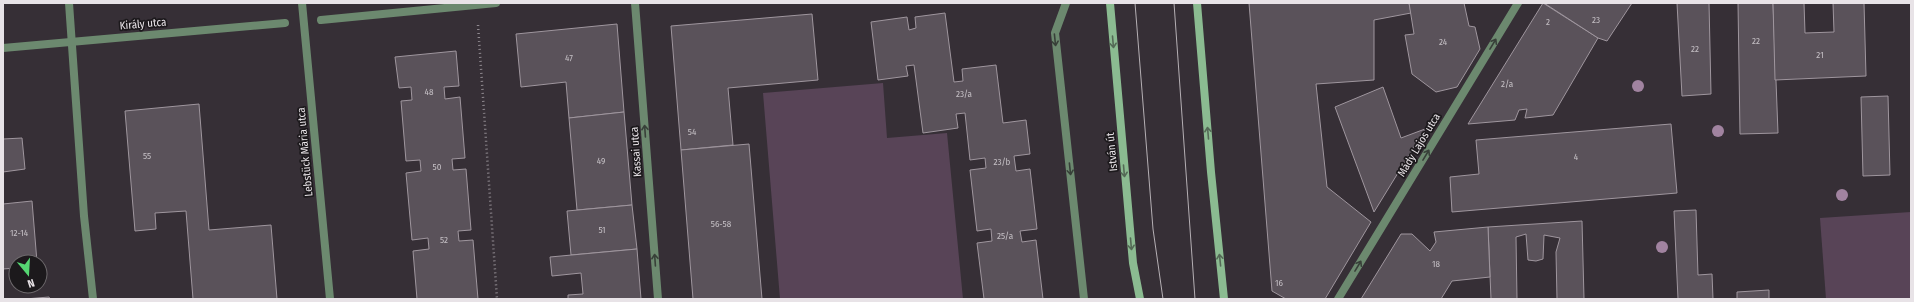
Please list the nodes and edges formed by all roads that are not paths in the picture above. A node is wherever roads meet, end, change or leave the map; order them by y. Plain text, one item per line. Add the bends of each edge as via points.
1 (69, 3) edge
2 (302, 3) edge
3 (496, 3) edge
4 (635, 3) edge
5 (1066, 3) edge
6 (1110, 3) edge
7 (1197, 3) edge
8 (1518, 3) edge
9 (322, 20) dead end
10 (285, 23) dead end
11 (72, 41) junction
12 (3, 48) edge
13 (93, 299) edge
14 (330, 299) edge
15 (658, 299) edge
16 (1084, 299) edge
17 (1140, 299) edge
18 (1224, 299) edge
19 (1338, 299) edge

1 - 11 street
2 - 14 street, Lebstück Mária utca
3 - 9 street
15 -> 4 street, Kassai utca
5 -> 16 street via 1055,33
6 -> 17 street, István út via 1133,263
18 -> 7 street
19 -> 8 street, Mády Lajos utca
10 - 11 street, Király utca
11 - 12 street, Király utca
11 - 13 street via 84,216

